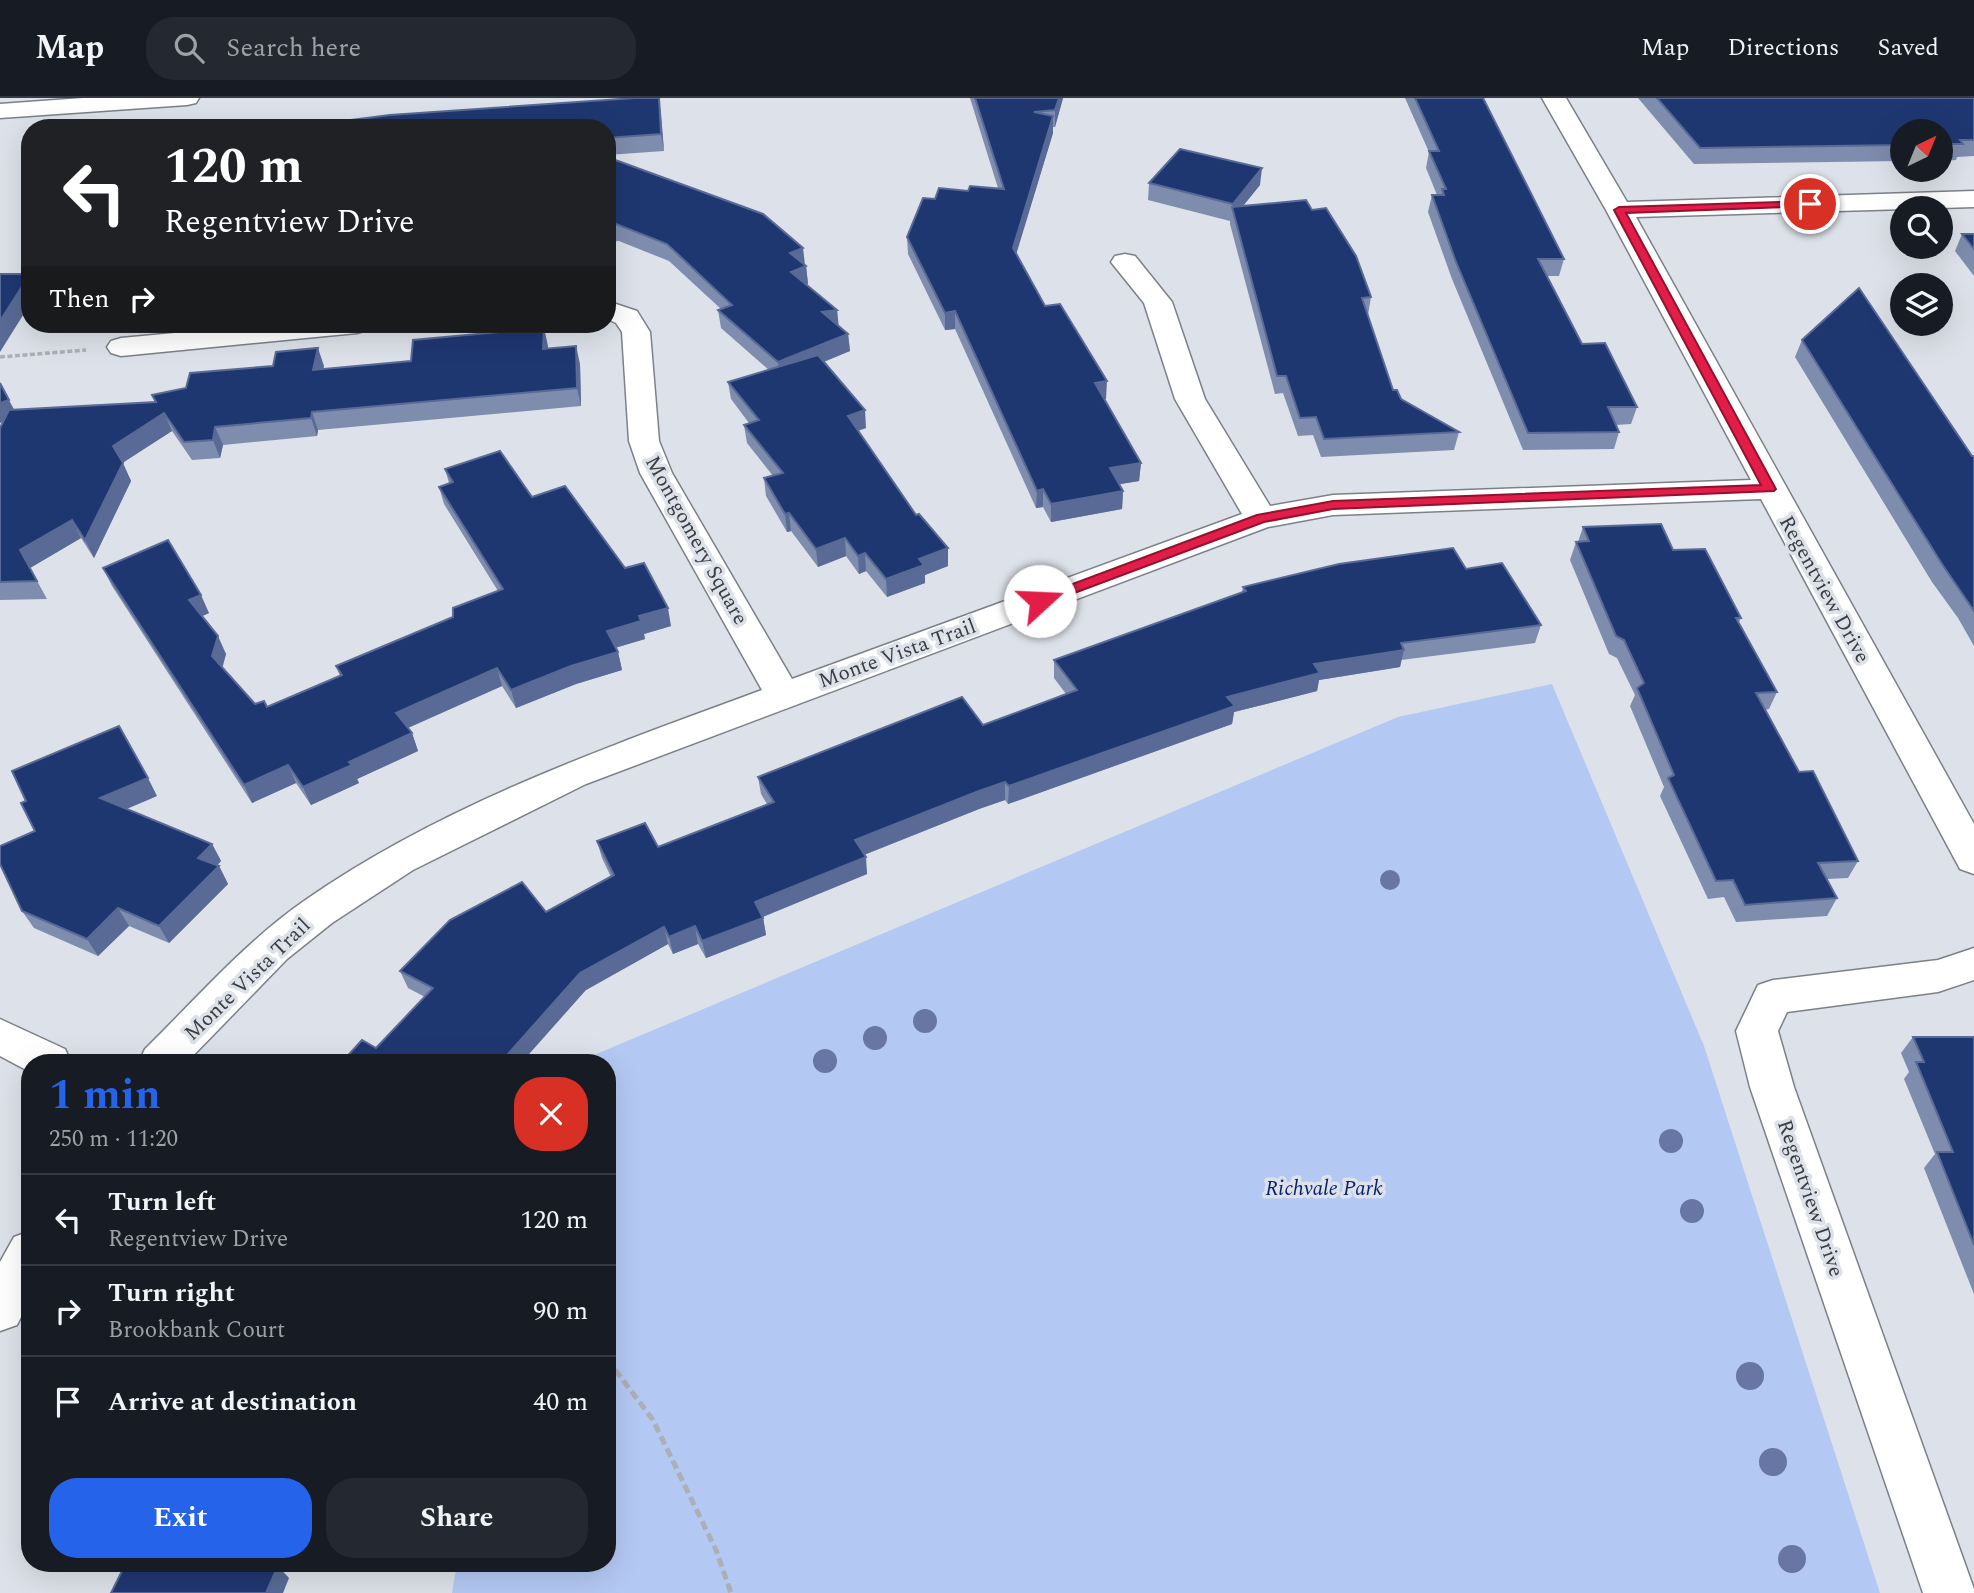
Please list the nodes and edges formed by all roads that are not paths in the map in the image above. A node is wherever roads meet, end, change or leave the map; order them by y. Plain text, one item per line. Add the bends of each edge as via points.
1 (187, 98) edge
2 (1554, 98) edge
3 (0, 111) edge
4 (1974, 199) edge
5 (1619, 210) junction
6 (1125, 262) dead end
7 (616, 313) edge
8 (265, 333) edge
9 (121, 347) road end
10 (1769, 489) junction
11 (1261, 518) junction
12 (783, 695) junction
13 (1974, 859) edge
14 (1974, 964) edge
15 (0, 1036) edge
16 (35, 1054) edge
17 (168, 1054) edge
18 (21, 1269) edge
19 (0, 1309) edge
20 (1949, 1593) edge

1 - 3 street
2 - 5 street, Regentview Drive
4 - 5 street
5 - 10 street, Regentview Drive
6 - 11 street via 1158,302 1190,399
7 - 12 street, Montgomery Square via 626,317 636,332 644,441 656,473
8 - 9 street
10 - 11 street, Monte Vista Trail via 1333,505
10 - 13 street, Regentview Drive
11 - 12 street, Monte Vista Trail
12 - 17 street, Monte Vista Trail via 573,774 399,860 318,912 273,948
14 - 20 street, Regentview Drive via 1938,976 1773,997 1757,1031 1772,1087
15 - 16 street
18 - 19 street

